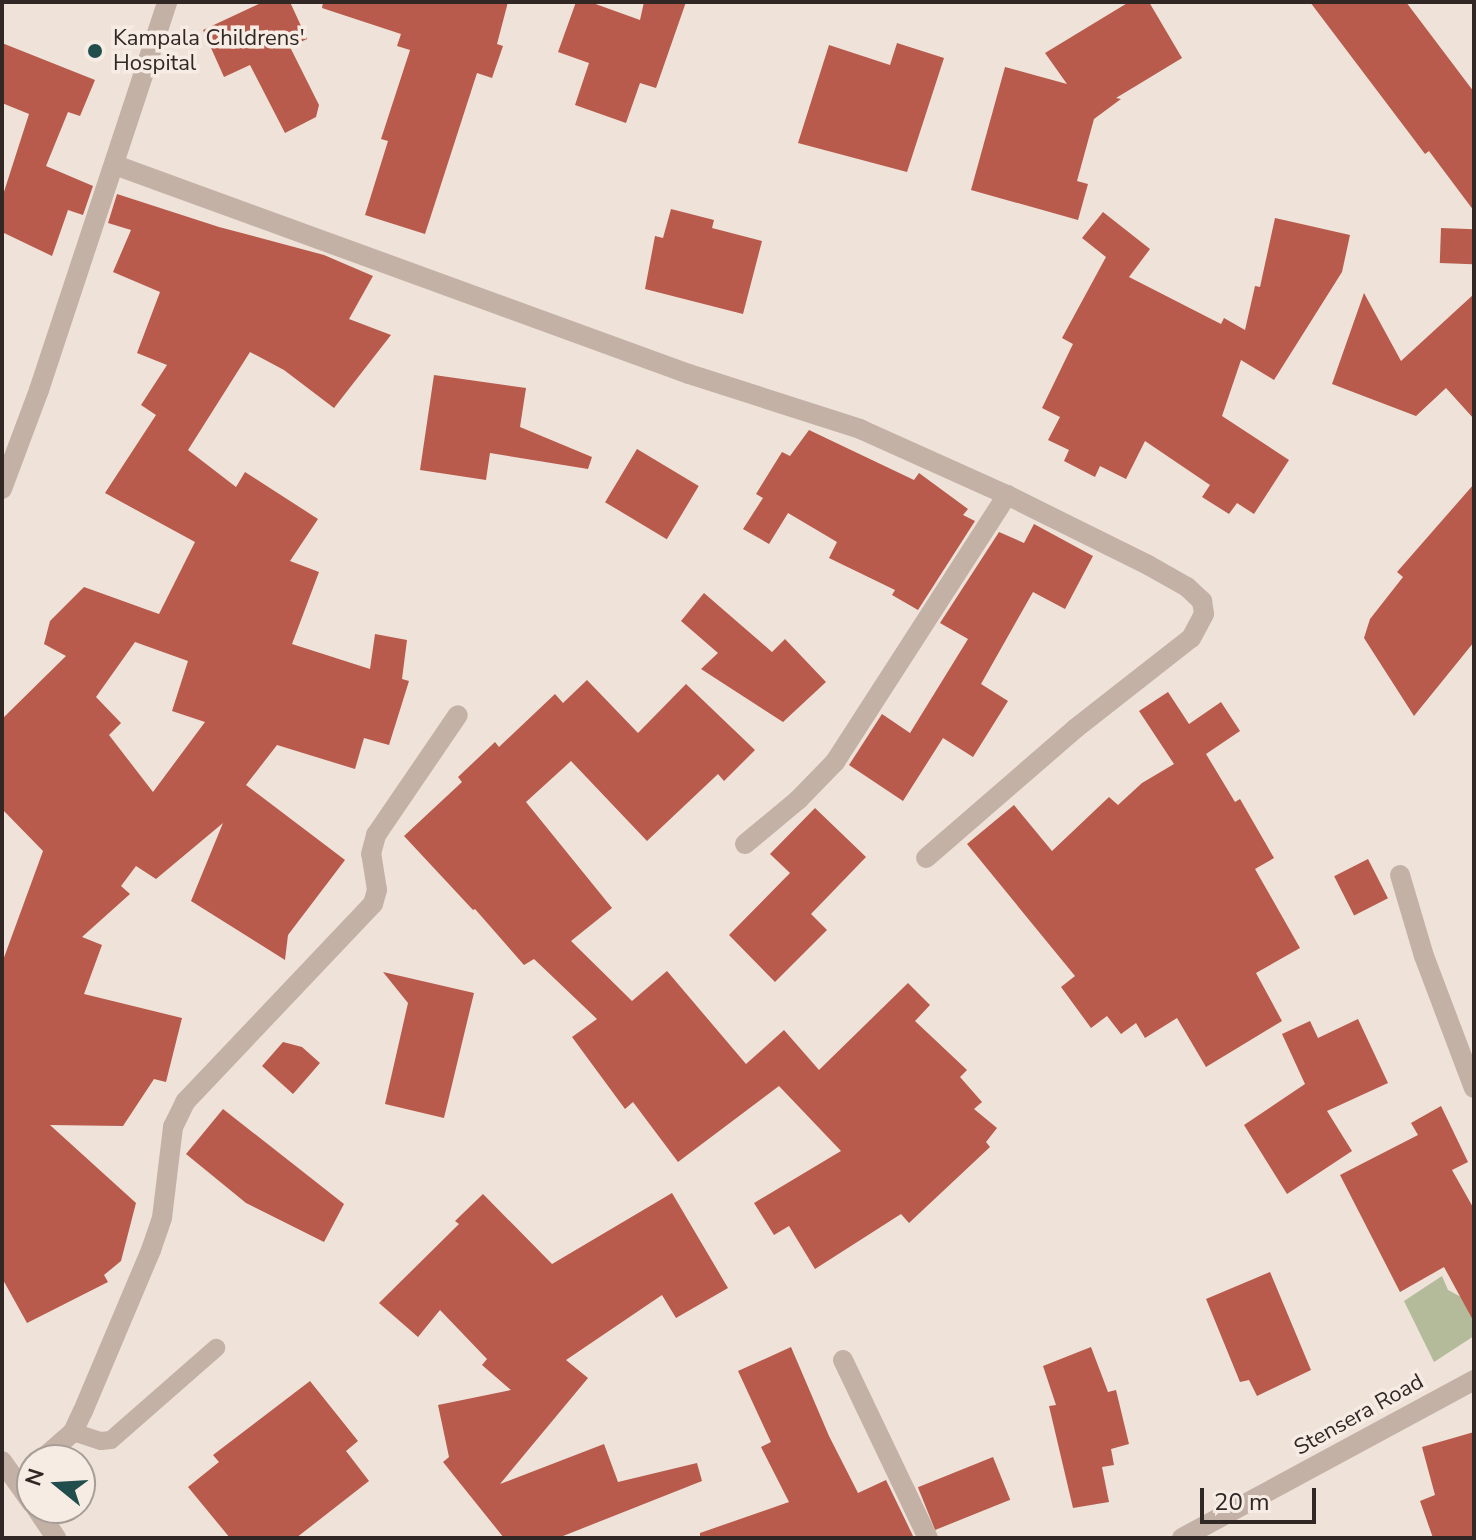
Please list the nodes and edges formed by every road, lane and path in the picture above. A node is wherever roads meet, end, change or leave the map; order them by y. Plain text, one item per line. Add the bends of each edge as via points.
1 (167, 2) edge
2 (115, 165) junction
3 (2, 489) edge
4 (1007, 495) junction
5 (458, 715) dead end
6 (745, 844) dead end
7 (926, 858) dead end
8 (1400, 875) dead end
9 (1474, 1088) edge
10 (216, 1348) dead end
11 (843, 1360) dead end
12 (1474, 1380) edge
13 (73, 1432) junction
14 (59, 1444) edge
15 (2, 1461) edge
16 (16, 1482) edge
17 (928, 1538) edge
18 (1182, 1538) edge

1 - 2 street
2 - 3 street
2 - 4 street via 689,374 860,429
4 - 6 street via 835,762
4 - 7 street via 1187,587 1202,601 1204,614 1191,638 1075,729
5 - 13 street via 376,835 371,854 377,890 373,904 185,1102 173,1127 162,1218
8 - 9 street
10 - 13 lane via 111,1440
11 - 17 street
12 - 18 street, Stensera Road
13 - 14 street
15 - 16 street

